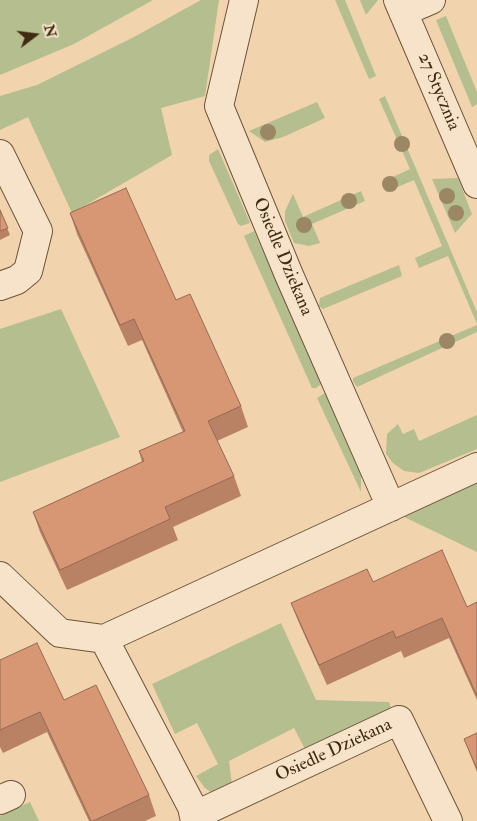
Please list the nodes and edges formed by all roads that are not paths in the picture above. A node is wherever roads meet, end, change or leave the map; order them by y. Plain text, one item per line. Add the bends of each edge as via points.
1 (244, 0) edge
2 (431, 0) edge
3 (401, 6) edge
4 (0, 154) edge
5 (477, 184) edge
6 (0, 286) edge
7 (477, 467) edge
8 (390, 507) junction
9 (0, 576) edge
10 (104, 639) junction
11 (195, 819) edge
12 (448, 821) edge

1 - 8 street, Osiedle Dziekana via 219,106
2 - 3 street
3 - 5 street, 27 Stycznia
4 - 6 street via 38,231 28,271
7 - 8 street
8 - 10 street
9 - 10 street via 60,633
10 - 11 street, Osiedle Dziekana via 192,807
11 - 12 street, Osiedle Dziekana via 399,720

